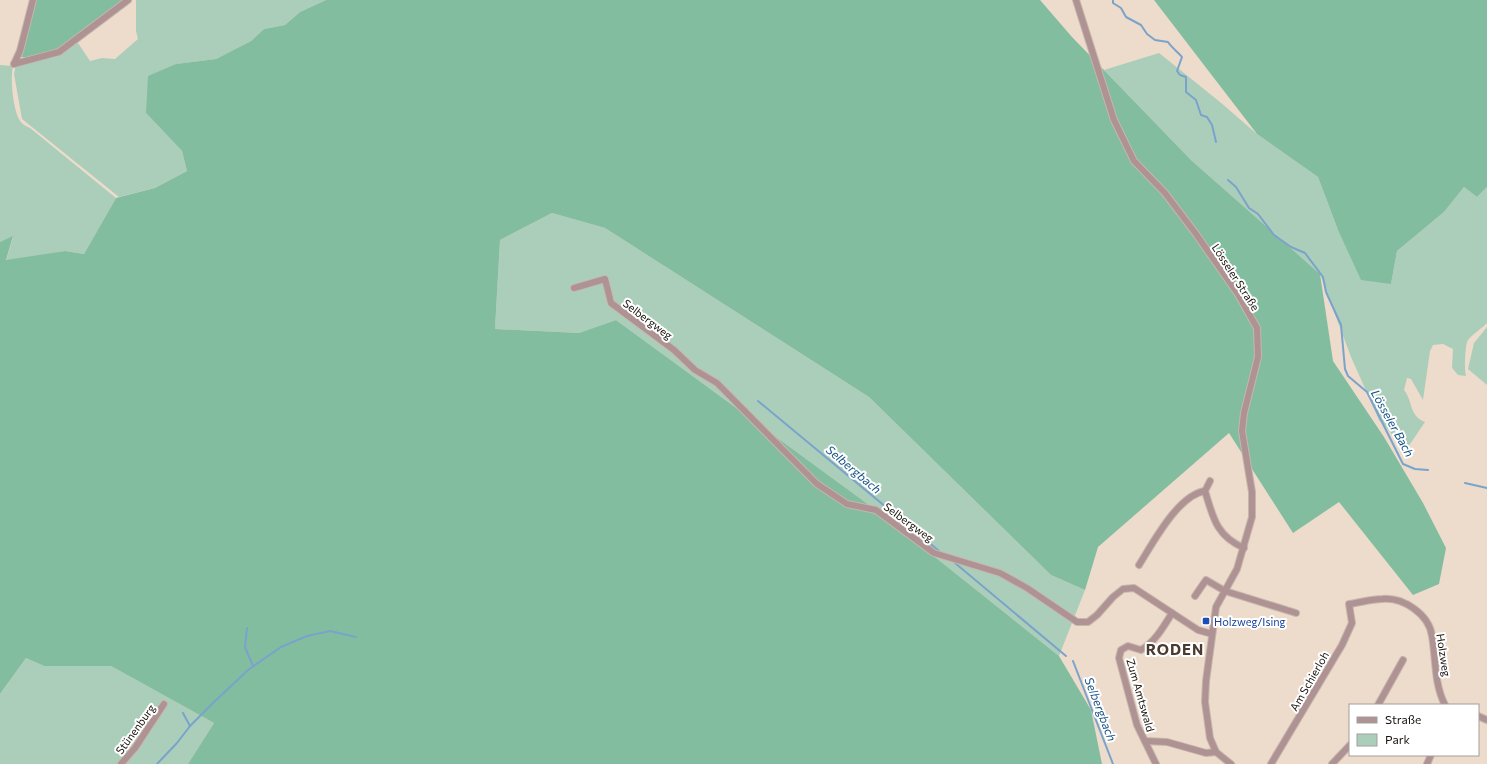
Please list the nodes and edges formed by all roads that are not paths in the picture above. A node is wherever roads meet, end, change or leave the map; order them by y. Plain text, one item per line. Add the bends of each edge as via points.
1 (33, 0) edge
2 (128, 0) edge
3 (1076, 0) edge
4 (574, 288) dead end
5 (1210, 481) dead end
6 (1205, 491) junction
7 (1244, 548) junction
8 (1139, 565) dead end
9 (1225, 591) junction
10 (1195, 596) dead end
11 (1348, 604) joint
12 (1172, 613) junction
13 (1296, 613) dead end
14 (1212, 634) junction
15 (1403, 660) dead end
16 (164, 704) dead end
17 (1379, 704) edge
18 (1445, 704) edge
19 (1145, 741) junction
20 (1349, 745) edge
21 (1216, 752) junction
22 (121, 764) edge
23 (1156, 764) edge
24 (1231, 764) edge
25 (1271, 764) edge
26 (1332, 764) edge

1 - 2 street via 20,51 14,64 58,52
3 - 7 street, Lösseler Straße via 1114,120 1128,151 1134,161 1165,193 1196,234 1238,294 1257,328 1258,358 1242,431 1253,499 1252,518
4 - 12 street, Selbergweg via 605,279 611,303 674,350 695,370 717,383 817,484 847,504 876,510 934,553 1000,573 1077,622 1088,622 1123,589 1134,588
5 - 6 street
6 - 7 street via 1216,526 1227,538
6 - 8 street via 1196,492 1182,505 1159,533
7 - 9 street, Lösseler Straße via 1237,569
9 - 10 street via 1206,580
9 - 13 street
9 - 14 street, Lösseler Straße via 1216,607
11 - 18 street, Holzweg via 1383,598 1413,608 1424,617 1432,634 1434,669
11 - 25 street, Am Schierloh via 1352,623 1342,645
12 - 14 street, Selbergweg via 1198,630
12 - 19 street, Zum Amtswald via 1146,647 1141,650 1128,646 1121,650 1119,658 1137,725
14 - 21 street, Lösseler Straße via 1205,702 1210,738
15 - 17 street
16 - 22 street, Stünenburg via 135,748
19 - 21 street via 1168,742 1206,753
19 - 23 street, Zum Amtswald
20 - 26 street
21 - 24 street

